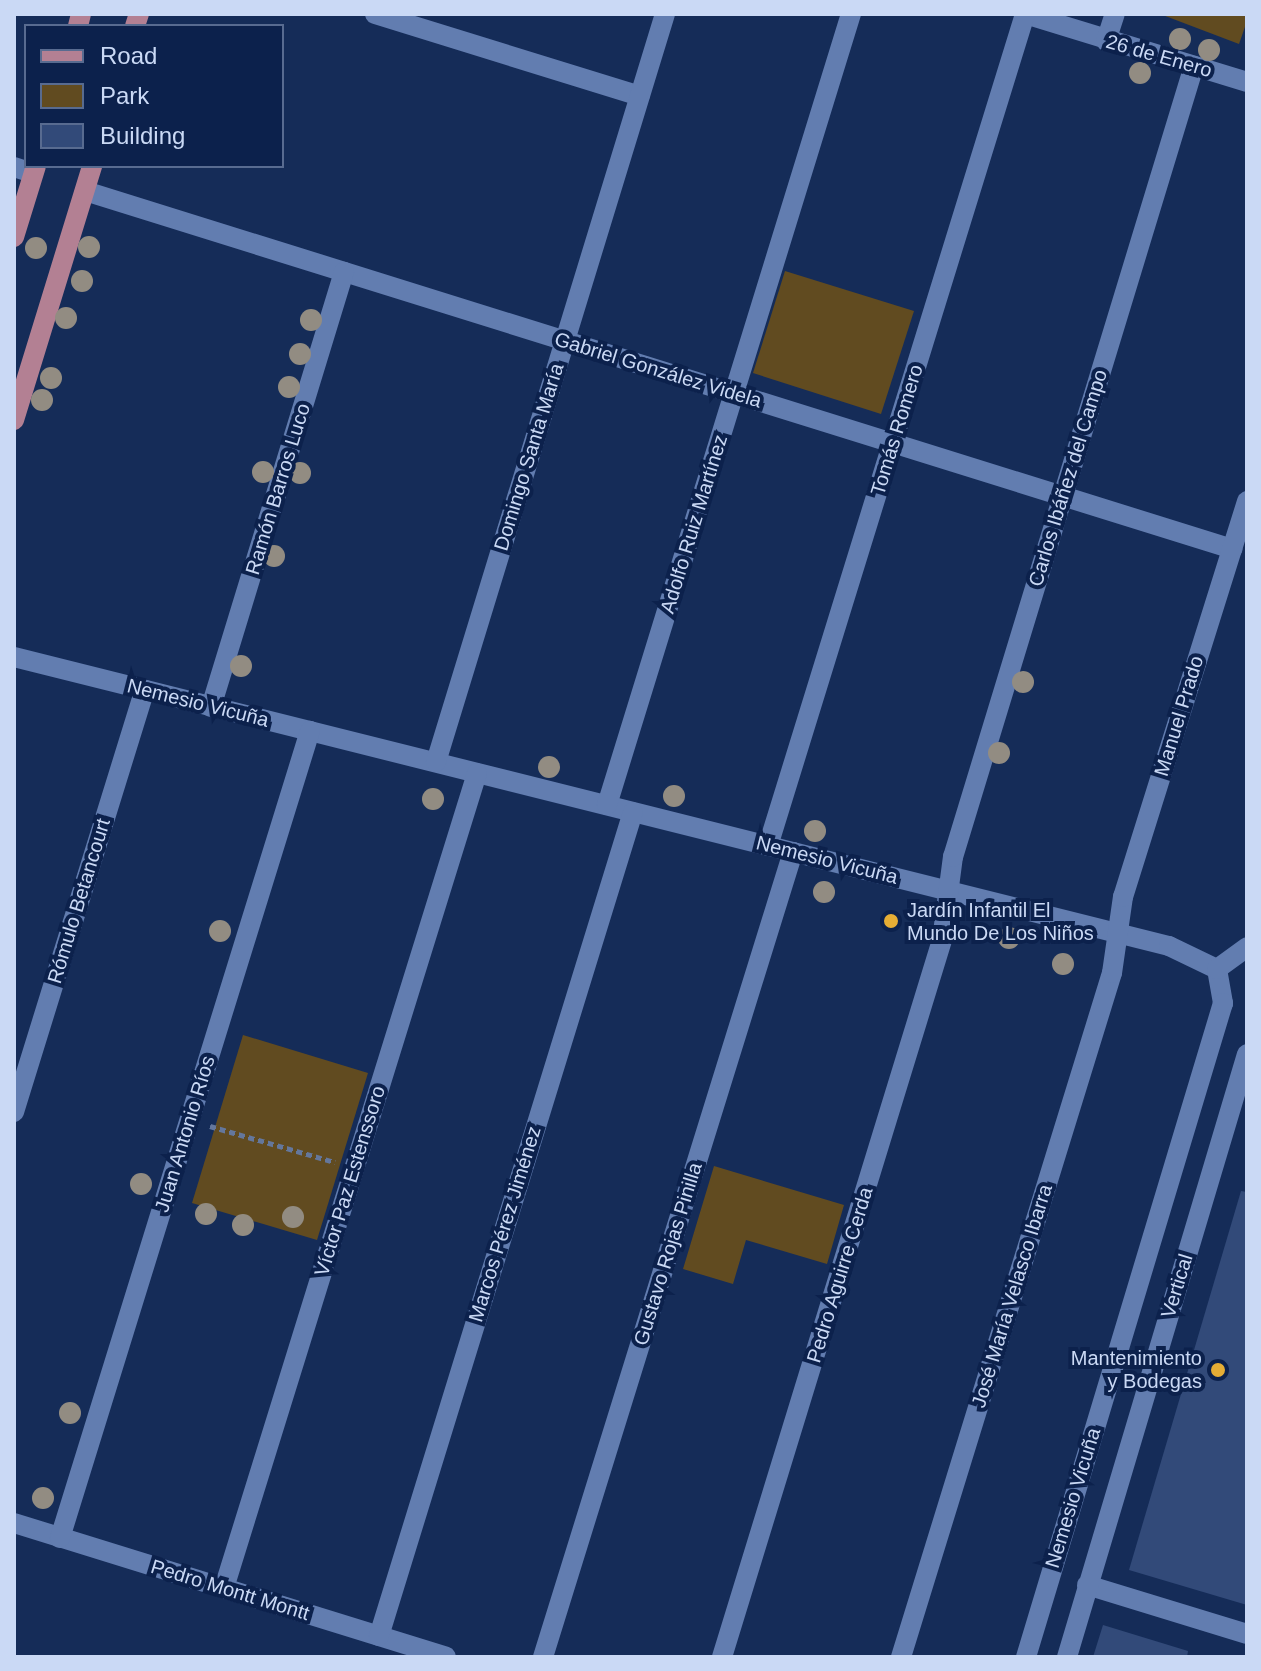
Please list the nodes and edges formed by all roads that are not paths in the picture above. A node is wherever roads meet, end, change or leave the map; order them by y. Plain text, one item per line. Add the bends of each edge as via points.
1 (375, 14) edge
2 (665, 14) edge
3 (851, 14) edge
4 (1025, 14) edge
5 (1115, 14) edge
6 (1106, 41) junction
7 (1194, 66) junction
8 (1247, 82) edge
9 (640, 96) junction
10 (91, 168) edge
11 (28, 169) edge
12 (85, 191) junction
13 (14, 237) edge
14 (344, 272) junction
15 (565, 341) junction
16 (734, 394) junction
17 (14, 420) edge
18 (892, 443) junction
19 (1063, 497) junction
20 (1247, 501) edge
21 (1232, 549) junction
22 (14, 657) edge
23 (145, 690) junction
24 (211, 707) junction
25 (310, 731) junction
26 (436, 762) junction
27 (477, 773) junction
28 (607, 805) junction
29 (633, 812) junction
30 (768, 846) junction
31 (793, 852) junction
32 (950, 891) junction
33 (1117, 933) junction
34 (1246, 948) edge
35 (1217, 969) junction
36 (1247, 1054) edge
37 (14, 1112) edge
38 (14, 1523) edge
39 (60, 1538) junction
40 (1087, 1585) junction
41 (224, 1588) junction
42 (1247, 1634) edge
43 (379, 1636) junction
44 (446, 1657) edge
45 (543, 1657) edge
46 (722, 1657) edge
47 (901, 1657) edge
48 (1026, 1657) edge
49 (1067, 1657) edge

1 - 9 street
2 - 9 street, Domingo Santa María
3 - 16 street, Adolfo Ruiz Martínez
4 - 6 street, 26 de Enero
4 - 18 street, Tomás Romero
5 - 6 street
6 - 7 street, 26 de Enero
7 - 8 street, 26 de Enero
7 - 19 street, Carlos Ibáñez del Campo
9 - 15 street, Domingo Santa María
10 - 12 main road
11 - 13 main road
12 - 14 street, Gabriel González Videla
12 - 17 main road
14 - 15 street, Gabriel González Videla
14 - 24 street, Ramón Barros Luco
15 - 16 street, Gabriel González Videla
15 - 26 street, Domingo Santa María
16 - 18 street, Gabriel González Videla
16 - 28 street, Adolfo Ruiz Martínez
18 - 19 street, Gabriel González Videla
18 - 30 street, Tomás Romero
19 - 21 street, Gabriel González Videla
19 - 32 street, Carlos Ibáñez del Campo via 953,857
20 - 21 street, Manuel Prado
21 - 33 street, Manuel Prado via 1123,897
22 - 23 street, Nemesio Vicuña
23 - 24 street, Nemesio Vicuña
23 - 37 street, Rómulo Betancourt
24 - 25 street, Nemesio Vicuña
25 - 26 street, Nemesio Vicuña
25 - 39 street, Juan Antonio Ríos
26 - 27 street, Nemesio Vicuña
27 - 28 street, Nemesio Vicuña
27 - 41 street, Víctor Paz Estenssoro
28 - 29 street, Nemesio Vicuña
29 - 30 street, Nemesio Vicuña
29 - 43 street, Marcos Pérez Jiménez
30 - 31 street, Nemesio Vicuña
31 - 32 street, Nemesio Vicuña
31 - 45 street, Gustavo Rojas Pinilla
32 - 33 street, Nemesio Vicuña
32 - 46 street, Pedro Aguirre Cerda via 945,932
33 - 35 street, Nemesio Vicuña via 1186,951
33 - 47 street, José María Velasco Ibarra via 1112,973
34 - 35 street
35 - 48 street, Nemesio Vicuña via 1223,1003
36 - 40 street, Vertical
38 - 39 street, Pedro Montt Montt
39 - 41 street, Pedro Montt Montt
40 - 42 street
40 - 49 street, Vertical
41 - 43 street, Pedro Montt Montt
43 - 44 street, Pedro Montt Montt

